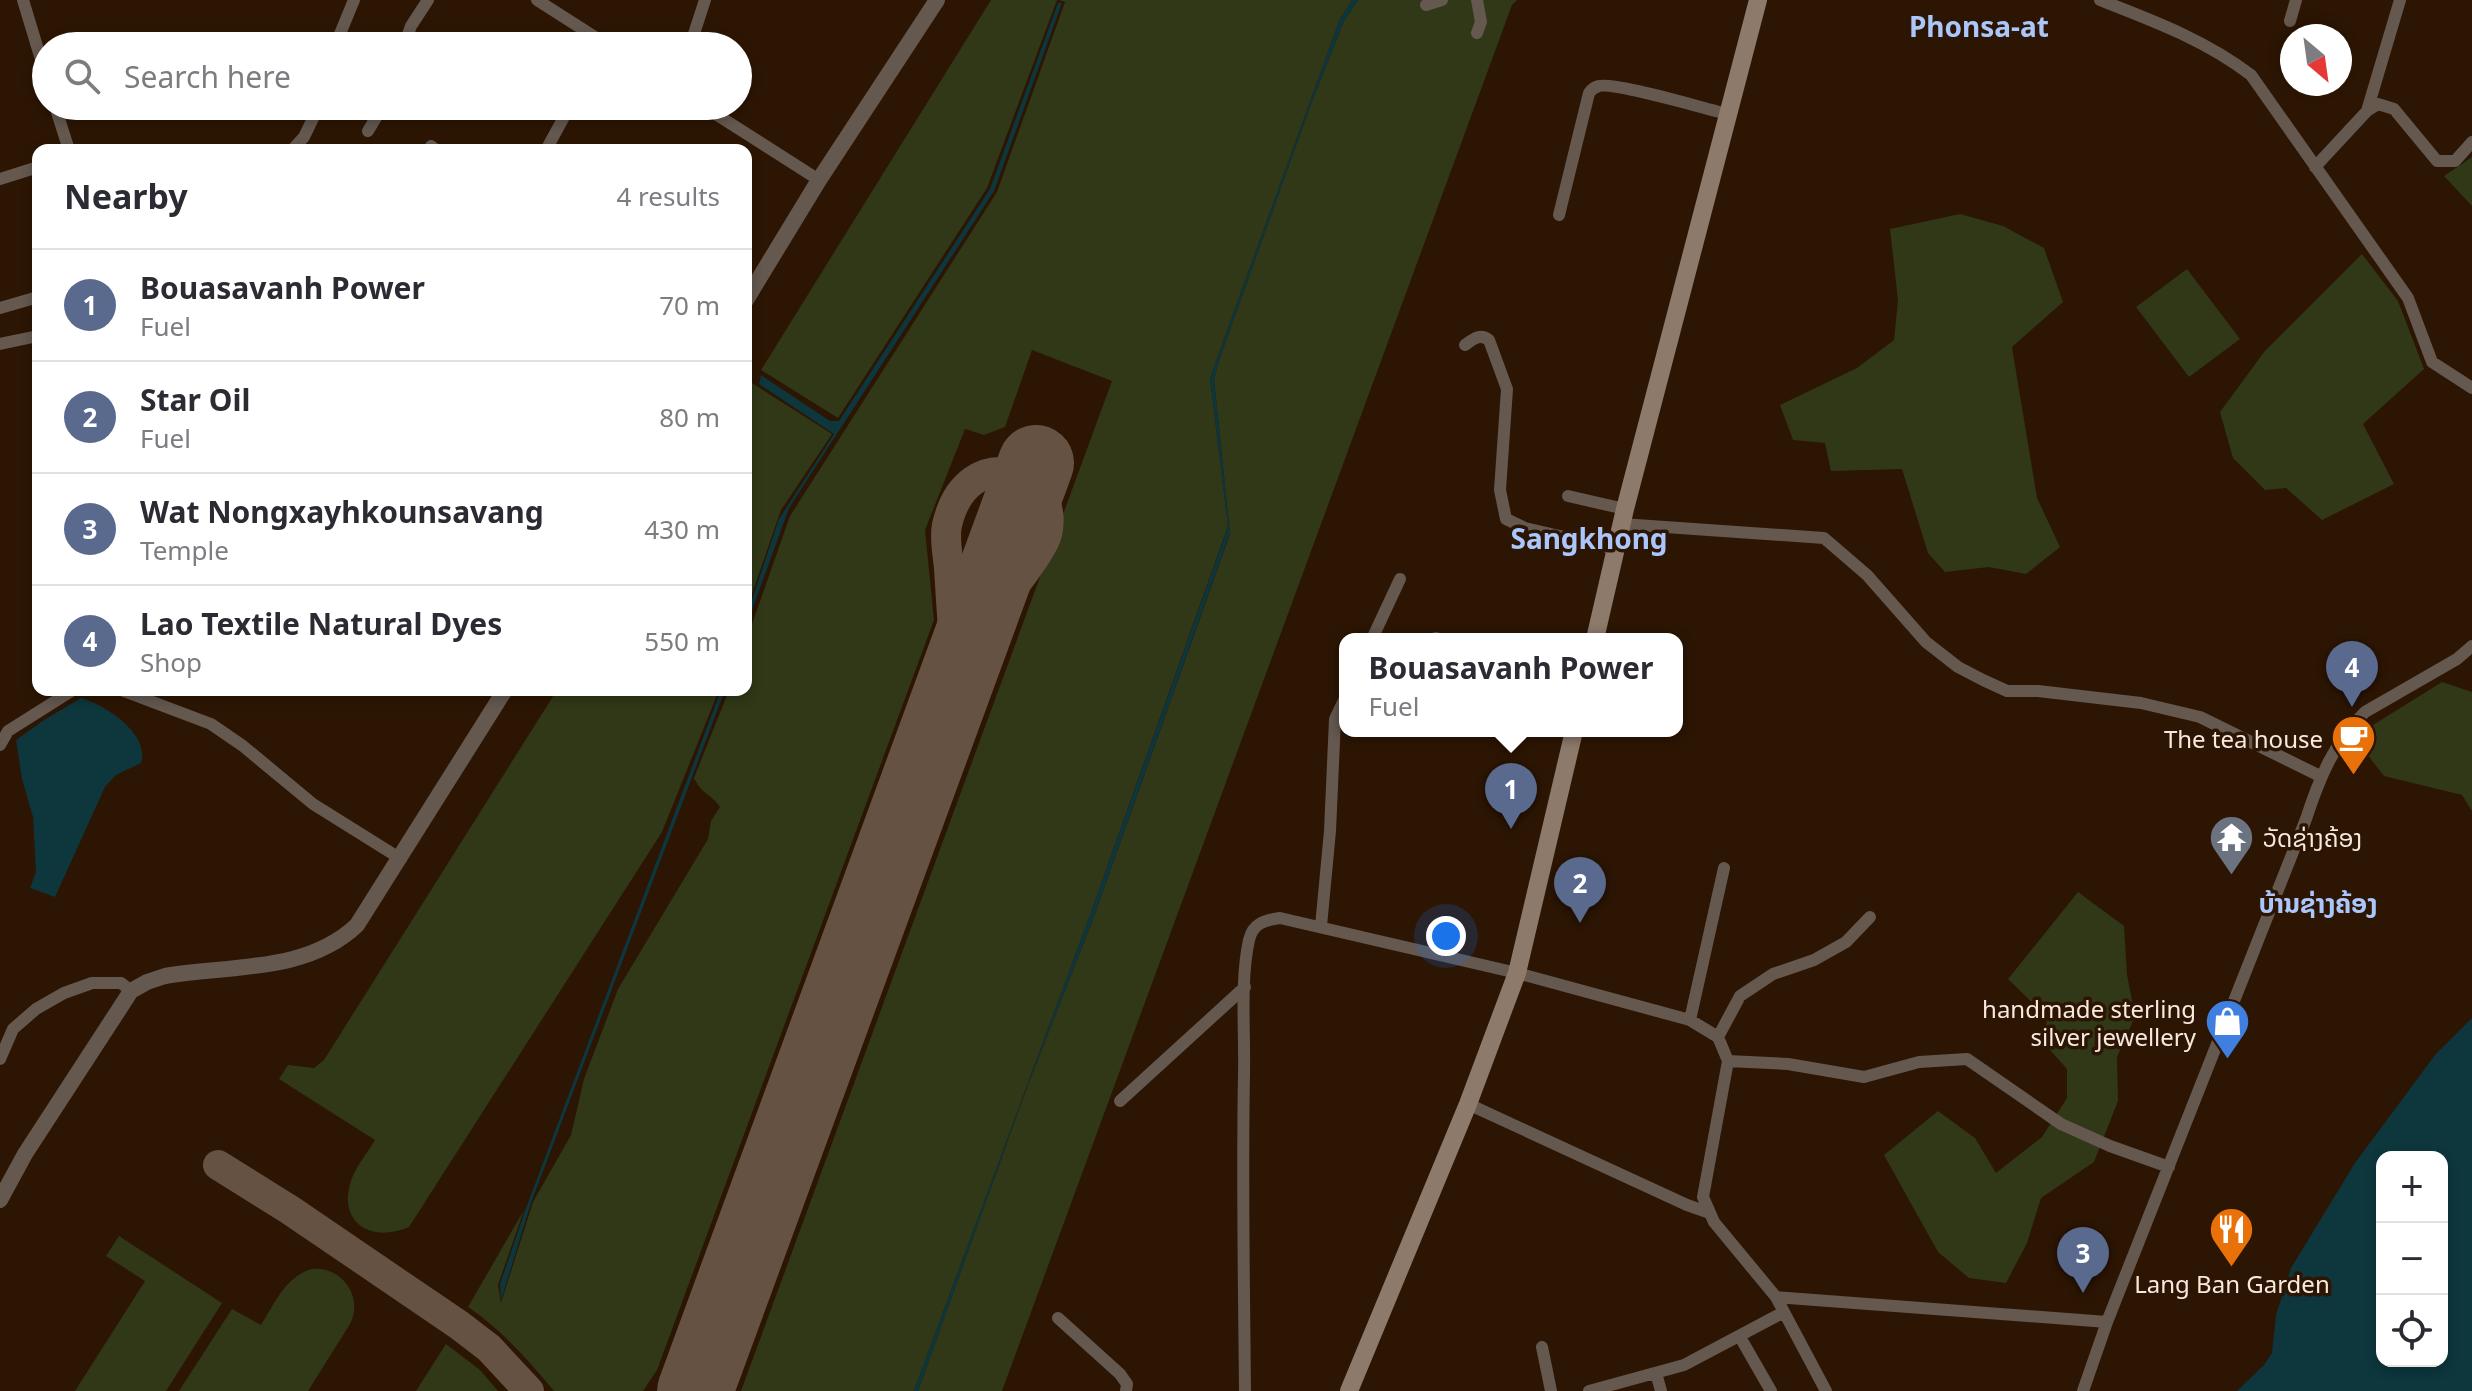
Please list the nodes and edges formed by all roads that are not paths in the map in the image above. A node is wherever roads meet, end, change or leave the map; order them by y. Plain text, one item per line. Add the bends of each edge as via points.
1 (23, 0) edge
2 (354, 0) edge
3 (428, 0) edge
4 (537, 0) edge
5 (705, 0) edge
6 (937, 0) edge
7 (1442, 0) edge
8 (1477, 0) edge
9 (1758, 0) edge
10 (2100, 0) edge
11 (2296, 0) edge
12 (2400, 0) edge
13 (1426, 5) dead end
14 (2290, 21) dead end
15 (33, 32) edge
16 (341, 32) edge
17 (409, 32) edge
18 (586, 32) edge
19 (695, 32) edge
20 (1477, 33) dead end
21 (2367, 111) junction
22 (1728, 114) junction
23 (59, 120) edge
24 (312, 120) edge
25 (375, 120) edge
26 (562, 120) edge
27 (725, 120) edge
28 (368, 131) dead end
29 (2472, 142) edge
30 (67, 144) edge
31 (298, 144) edge
32 (549, 144) edge
33 (2315, 167) junction
34 (32, 169) edge
35 (0, 179) edge
36 (819, 180) junction
37 (1559, 215) dead end
38 (752, 290) edge
39 (32, 299) edge
40 (0, 308) edge
41 (32, 337) edge
42 (0, 344) edge
43 (1465, 345) dead end
44 (2472, 388) edge
45 (1568, 496) dead end
46 (1623, 516) junction
47 (1616, 549) junction
48 (1400, 579) dead end
49 (1375, 633) edge
50 (1596, 633) edge
51 (2472, 646) edge
52 (62, 696) edge
53 (137, 696) edge
54 (501, 696) edge
55 (1339, 711) edge
56 (4, 727) edge
57 (1573, 737) edge
58 (0, 745) edge
59 (2320, 776) junction
60 (401, 859) junction
61 (1724, 868) dead end
62 (1870, 917) dead end
63 (1321, 926) junction
64 (1517, 973) junction
65 (1245, 987) junction
66 (131, 991) junction
67 (1690, 1020) junction
68 (0, 1022) edge
69 (13, 1029) junction
70 (1718, 1037) junction
71 (0, 1059) edge
72 (1728, 1061) junction
73 (1120, 1101) dead end
74 (1468, 1104) junction
75 (2169, 1167) junction
76 (0, 1200) edge
77 (1710, 1213) junction
78 (1776, 1297) junction
79 (1784, 1312) junction
80 (1058, 1318) dead end
81 (2107, 1322) junction
82 (1740, 1337) junction
83 (1542, 1347) dead end
84 (1656, 1373) junction
85 (1126, 1391) edge
86 (1245, 1391) edge
87 (1349, 1391) edge
88 (1551, 1391) edge
89 (1589, 1391) edge
90 (1661, 1391) edge
91 (1771, 1391) edge
92 (1826, 1391) edge
93 (2083, 1391) edge

1 - 15 street
2 - 16 street
3 - 17 street
4 - 18 street
5 - 19 street
6 - 36 street
7 - 13 street
8 - 20 street
9 - 22 main road
10 - 33 street via 2183,32 2251,75
11 - 14 street
12 - 21 street
21 - 29 street via 2378,104 2394,109 2437,161 2455,161
21 - 33 street
22 - 37 street via 1594,87
22 - 46 main road
23 - 30 street
24 - 31 street
25 - 28 street
26 - 32 street
27 - 36 street
33 - 44 street via 2408,298 2432,362
34 - 35 street
36 - 38 street
39 - 40 street
41 - 42 street
43 - 47 street via 1477,336 1489,340 1507,389 1500,490 1506,519
45 - 46 street
46 - 47 main road
46 - 59 street via 1824,538 1867,575 1926,642 1983,680 2007,691 2141,703 2200,717
47 - 50 main road
48 - 49 street
51 - 59 street via 2365,712
52 - 56 street
53 - 60 street via 211,724 313,804
54 - 60 street
55 - 63 street
56 - 58 street
57 - 64 main road
59 - 75 street
60 - 66 street via 357,925 322,949 286,961 165,976
61 - 67 street
62 - 70 street via 1846,942 1773,974 1740,996
63 - 64 street
63 - 65 street via 1280,918 1256,925 1249,939
64 - 67 street
64 - 74 main road
65 - 73 street
65 - 86 street
66 - 69 street via 121,983 92,983 36,1009
66 - 76 street
67 - 70 street
68 - 69 street
69 - 71 street
70 - 72 street
72 - 75 street via 1788,1064 1864,1077 1919,1062 1967,1059 2061,1124
72 - 77 street via 1704,1185
74 - 77 street
74 - 87 main road
75 - 81 street
77 - 78 street
78 - 79 street
78 - 81 street
79 - 82 street
79 - 92 street
80 - 85 street via 1124,1379
81 - 93 street
82 - 84 street
82 - 91 street
83 - 88 street
84 - 89 street
84 - 90 street

